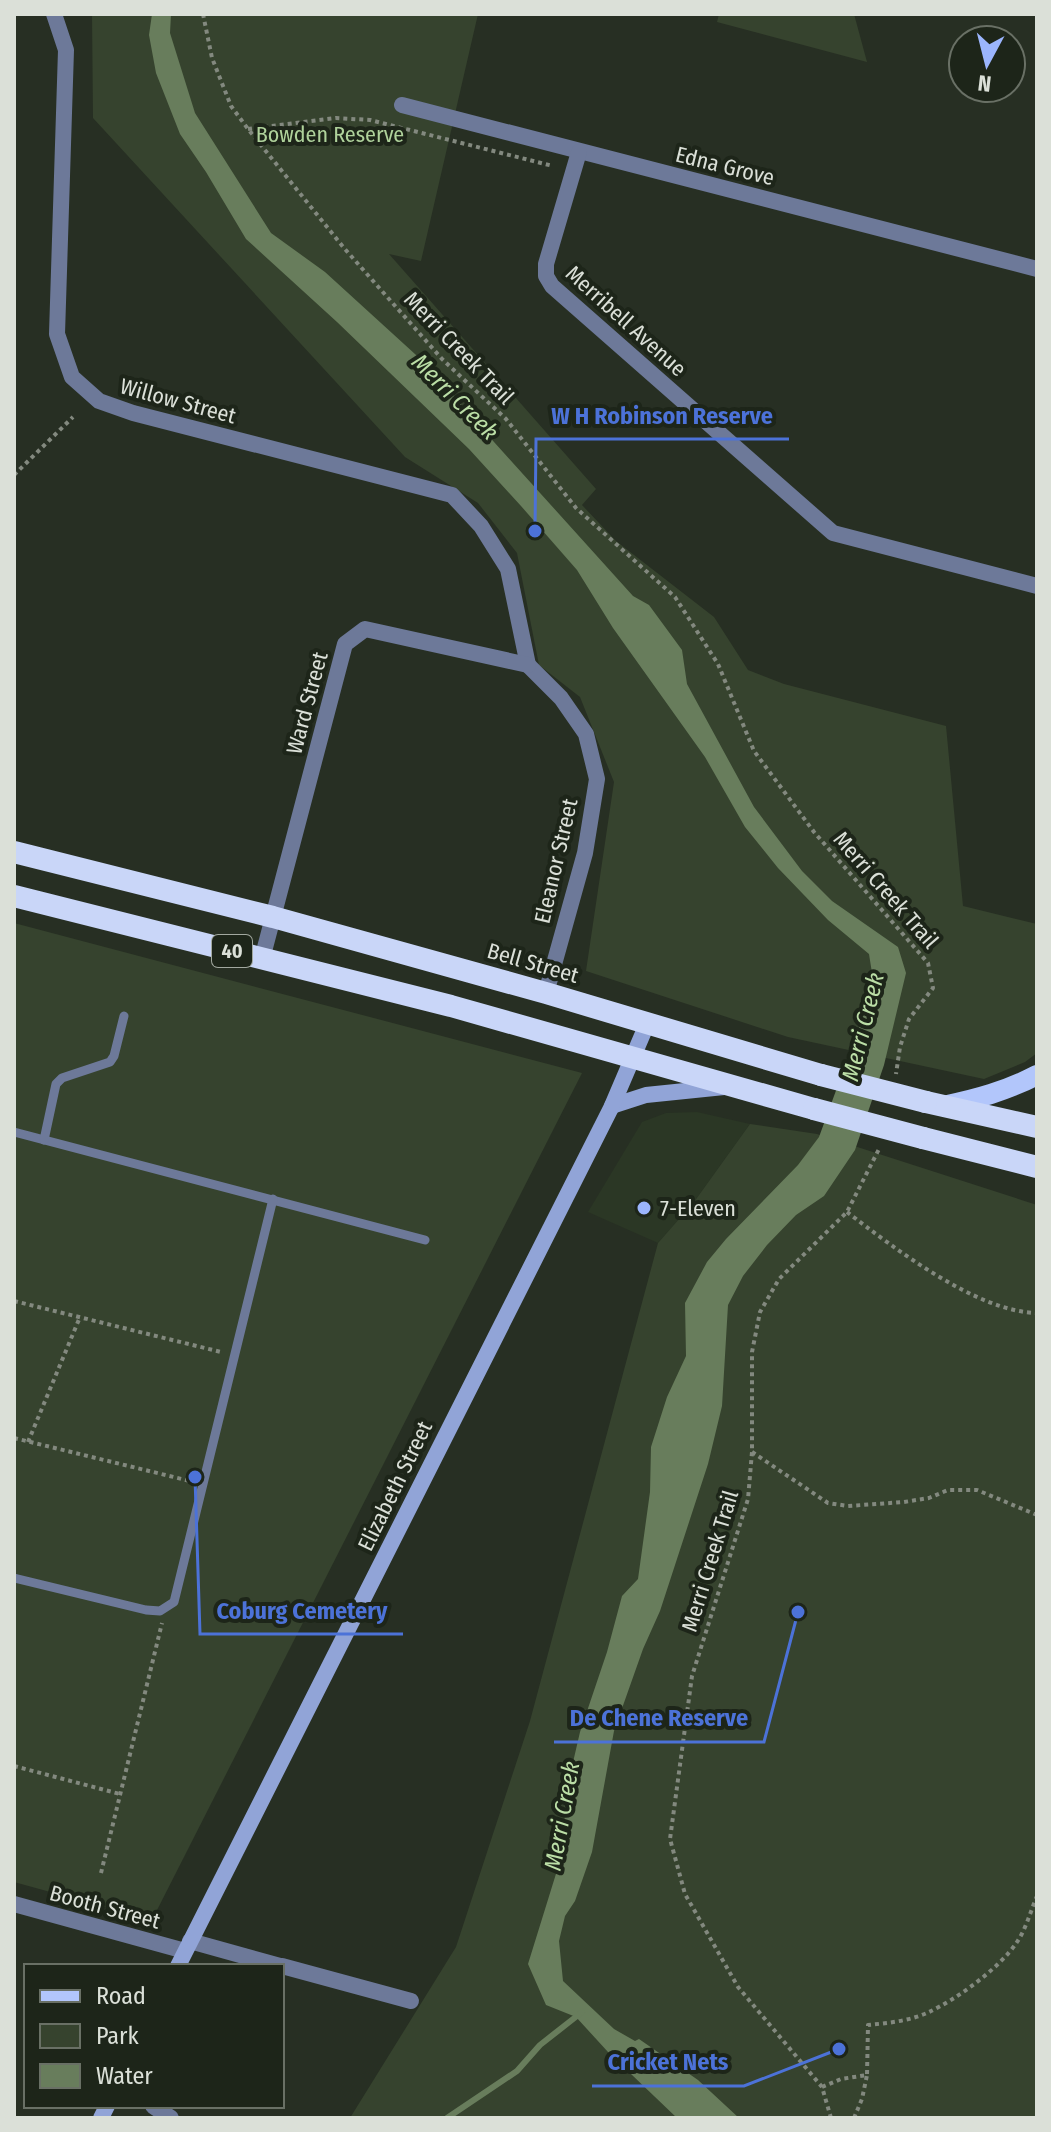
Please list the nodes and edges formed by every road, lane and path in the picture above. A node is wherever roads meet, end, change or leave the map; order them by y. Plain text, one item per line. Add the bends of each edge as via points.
1 (54, 14) edge
2 (203, 14) edge
3 (402, 105) dead end
4 (248, 129) junction
5 (579, 152) junction
6 (553, 166) dead end
7 (1037, 269) edge
8 (73, 417) dead end
9 (14, 475) edge
10 (1037, 586) edge
11 (528, 665) junction
12 (14, 852) edge
13 (14, 896) edge
14 (273, 917) junction
15 (262, 959) junction
16 (546, 993) junction
17 (124, 1016) dead end
18 (647, 1024) junction
19 (633, 1057) junction
20 (1037, 1075) edge
21 (896, 1076) dead end
22 (730, 1086) junction
23 (934, 1104) junction
24 (612, 1106) junction
25 (1037, 1127) edge
26 (14, 1132) edge
27 (44, 1140) junction
28 (881, 1143) dead end
29 (1037, 1167) edge
30 (273, 1199) junction
31 (847, 1212) junction
32 (425, 1240) dead end
33 (14, 1301) edge
34 (1037, 1313) edge
35 (80, 1317) junction
36 (235, 1356) junction
37 (14, 1438) edge
38 (28, 1442) junction
39 (752, 1452) junction
40 (204, 1484) junction
41 (1037, 1515) edge
42 (14, 1578) edge
43 (165, 1608) junction
44 (14, 1766) edge
45 (120, 1794) junction
46 (101, 1873) dead end
47 (1037, 1896) edge
48 (14, 1904) edge
49 (184, 1953) edge
50 (266, 1964) edge
51 (284, 1967) edge
52 (411, 2001) dead end
53 (867, 2075) junction
54 (822, 2087) junction
55 (831, 2118) edge
56 (854, 2118) edge

1 - 11 street, Willow Street via 66,50 57,334 72,377 99,401 133,413 452,495 481,526 508,569
2 - 4 path, Merri Creek Trail via 212,58 231,106
3 - 5 street, Edna Grove
4 - 6 path via 336,118 370,120
4 - 21 path, Merri Creek Trail via 442,359 506,419 576,508 675,597 718,664 754,751 814,832 928,963 933,988 909,1019
5 - 7 street, Edna Grove
5 - 10 street, Merribell Avenue via 546,264 552,286 833,533
8 - 9 path
11 - 14 street, Ward Street via 365,629 345,644
11 - 16 street, Eleanor Street via 561,698 586,734 597,779 585,853
12 - 14 highway, Bell Street / 40
13 - 15 highway, 40
14 - 15 street, Ward Street
14 - 16 highway, Bell Street / 40
15 - 19 highway, 40
16 - 18 highway, Bell Street / 40
17 - 27 lane via 110,1062 56,1084
18 - 19 main road, Elizabeth Street
18 - 23 highway, Bell Street / 40, bridge
19 - 22 highway, 40
19 - 24 main road, Elizabeth Street
20 - 23 main road via 990,1096
22 - 24 main road via 646,1095
22 - 29 highway, 40, bridge
23 - 25 highway, Bell Street / 40
24 - 49 main road, Elizabeth Street
26 - 27 lane
27 - 30 lane
28 - 31 path, Merri Creek Trail
30 - 32 lane
30 - 36 lane
31 - 34 path via 938,1275 1001,1306
31 - 39 path, Merri Creek Trail via 779,1279 760,1312 752,1352
33 - 35 path
35 - 36 path
35 - 38 path
36 - 40 lane
37 - 38 path
38 - 40 path
39 - 41 path via 828,1503 904,1502 948,1490 977,1490
39 - 54 path, Merri Creek Trail via 748,1499 692,1676 670,1839 685,1894 738,1987
40 - 43 lane via 174,1602
42 - 43 lane via 146,1610
43 - 45 path
44 - 45 path
45 - 46 path
47 - 53 path via 1017,1942 964,1991 928,2013 868,2025
48 - 49 street, Booth Street
49 - 50 street, Booth Street
51 - 52 street, Booth Street
53 - 54 path
53 - 56 path
54 - 55 path

